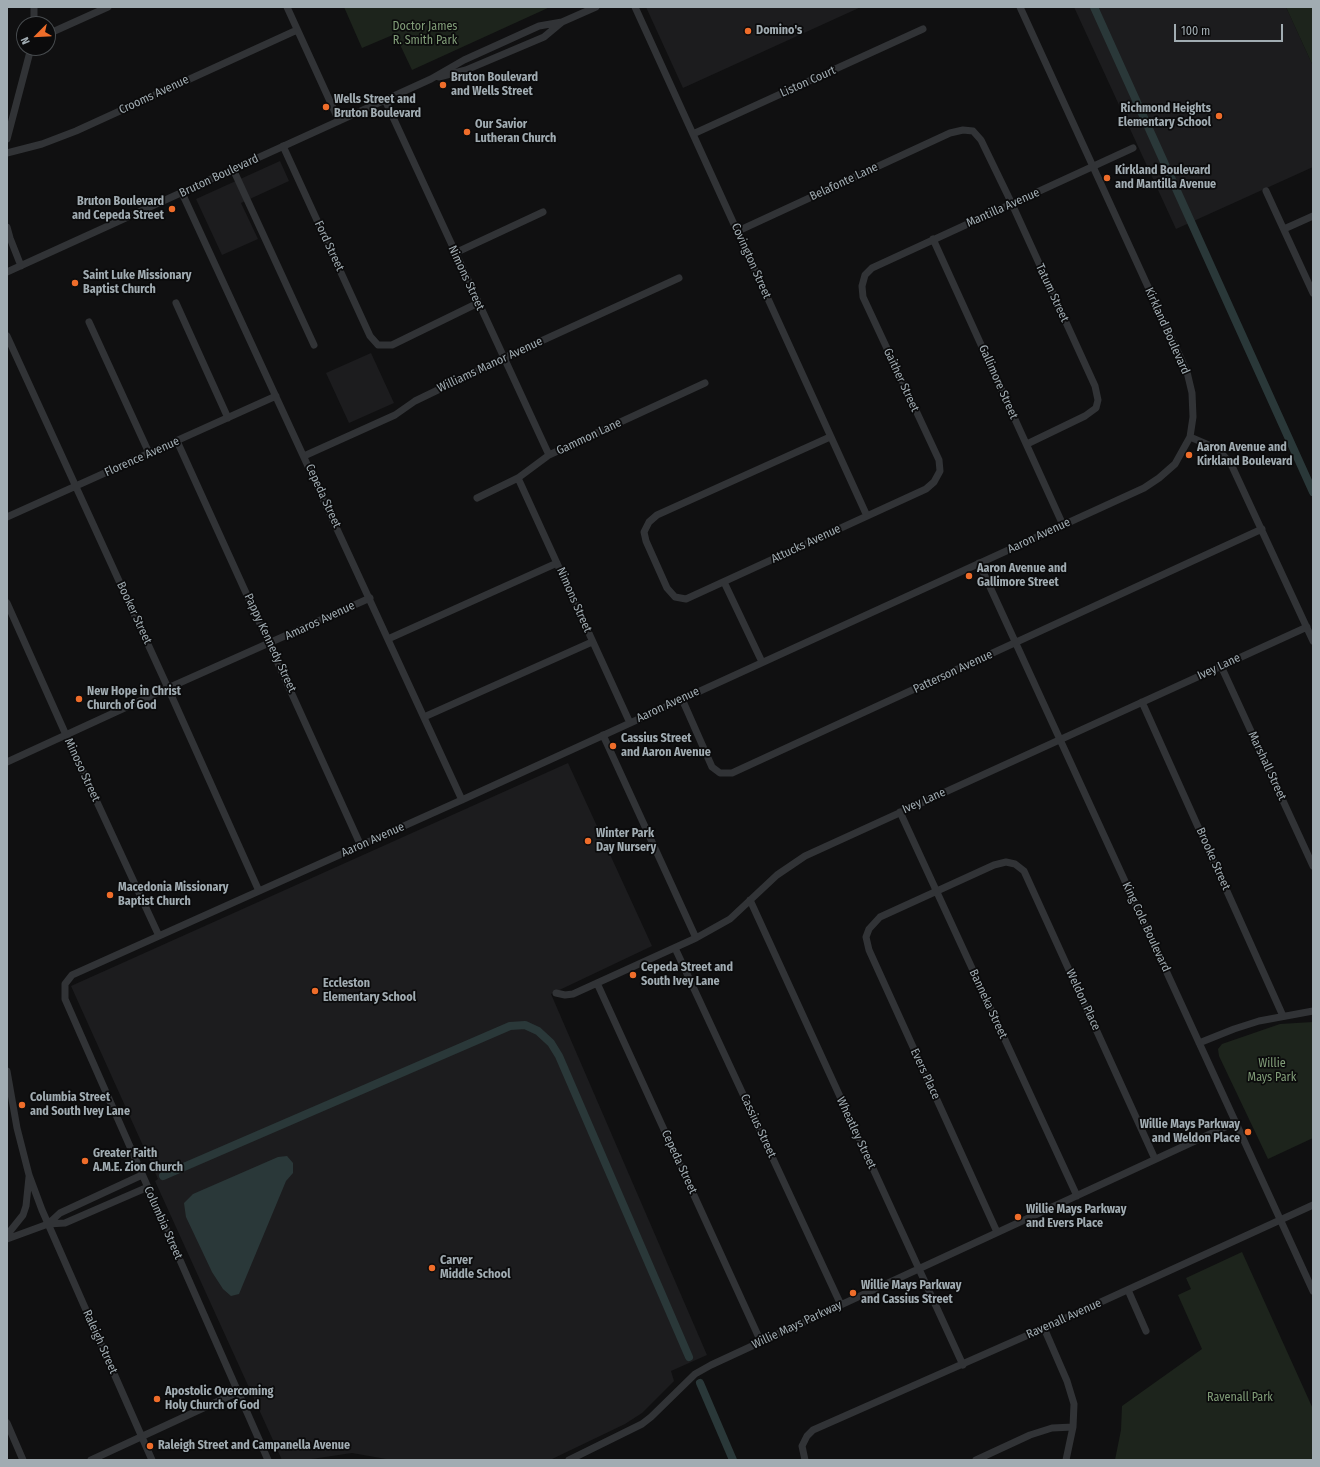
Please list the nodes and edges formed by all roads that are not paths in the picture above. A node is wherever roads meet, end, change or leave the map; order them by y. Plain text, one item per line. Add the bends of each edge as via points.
1 (108, 7) edge
2 (287, 7) edge
3 (596, 7) edge
4 (635, 7) edge
5 (1020, 7) edge
6 (562, 22) junction
7 (923, 29) dead end
8 (56, 30) edge
9 (297, 30) junction
10 (29, 56) edge
11 (431, 79) junction
12 (385, 100) junction
13 (339, 121) junction
14 (950, 133) joint
15 (693, 134) junction
16 (7, 139) edge
17 (283, 146) junction
18 (1134, 148) dead end
19 (7, 153) edge
20 (1093, 167) junction
21 (233, 169) junction
22 (1266, 191) dead end
23 (182, 193) junction
24 (1012, 204) junction
25 (544, 212) dead end
26 (1313, 216) edge
27 (7, 226) edge
28 (1284, 229) junction
29 (738, 231) junction
30 (933, 239) junction
31 (455, 253) junction
32 (21, 266) junction
33 (872, 268) joint
34 (7, 272) edge
35 (679, 278) dead end
36 (1313, 293) edge
37 (176, 303) dead end
38 (478, 303) junction
39 (89, 322) dead end
40 (7, 336) edge
41 (314, 345) dead end
42 (504, 358) junction
43 (705, 383) dead end
44 (276, 396) junction
45 (228, 418) junction
46 (830, 437) junction
47 (1190, 437) junction
48 (177, 441) junction
49 (1026, 444) junction
50 (149, 453) junction
51 (304, 456) junction
52 (550, 456) junction
53 (518, 478) junction
54 (76, 486) junction
55 (926, 489) joint
56 (477, 498) dead end
57 (867, 516) junction
58 (7, 517) edge
59 (1063, 525) junction
60 (1262, 529) junction
61 (557, 563) junction
62 (979, 563) junction
63 (724, 582) junction
64 (370, 598) junction
65 (7, 603) edge
66 (1307, 627) junction
67 (388, 639) junction
68 (1313, 641) edge
69 (592, 642) junction
70 (270, 643) junction
71 (1016, 643) junction
72 (762, 662) junction
73 (1221, 666) junction
74 (168, 688) junction
75 (682, 699) junction
76 (1142, 702) junction
77 (424, 717) junction
78 (630, 723) junction
79 (66, 735) junction
80 (603, 735) junction
81 (1060, 740) junction
82 (7, 762) edge
83 (462, 800) junction
84 (900, 812) junction
85 (361, 846) junction
86 (1313, 866) edge
87 (259, 891) junction
88 (937, 891) junction
89 (750, 900) junction
90 (159, 936) junction
91 (696, 938) junction
92 (676, 948) junction
93 (597, 983) junction
94 (65, 984) joint
95 (556, 993) dead end
96 (1313, 1012) edge
97 (1283, 1016) junction
98 (1200, 1043) junction
99 (7, 1071) edge
100 (1236, 1122) junction
101 (1155, 1159) junction
102 (29, 1175) junction
103 (142, 1175) junction
104 (148, 1187) junction
105 (1077, 1196) junction
106 (1313, 1205) edge
107 (1280, 1220) junction
108 (48, 1224) junction
109 (997, 1232) junction
110 (7, 1235) edge
111 (7, 1239) edge
112 (919, 1269) junction
113 (1128, 1290) junction
114 (1313, 1291) edge
115 (841, 1305) junction
116 (1044, 1328) junction
117 (1146, 1330) dead end
118 (761, 1342) junction
119 (963, 1365) junction
120 (238, 1392) junction
121 (7, 1423) edge
122 (1073, 1427) junction
123 (142, 1437) junction
124 (23, 1460) edge
125 (91, 1460) edge
126 (152, 1460) edge
127 (268, 1460) edge
128 (569, 1460) edge
129 (805, 1460) edge
130 (976, 1460) edge
131 (1066, 1460) edge

1 - 8 street
2 - 9 street
3 - 6 street, Bruton Boulevard
4 - 15 street, Covington Street
5 - 20 street, Kirkland Boulevard
6 - 11 street, Bruton Boulevard via 539,26 464,60
6 - 11 street, Bruton Boulevard via 544,37 466,70
7 - 15 street, Liston Court
9 - 13 street
9 - 19 street, Crooms Avenue via 76,131 42,144
10 - 16 street
11 - 12 street, Bruton Boulevard
12 - 13 street, Bruton Boulevard
12 - 31 street, Nimons Street
13 - 17 street, Bruton Boulevard
14 - 24 street, Tatum Street via 973,131 981,140
14 - 29 street, Belafonte Lane
15 - 29 street, Covington Street
17 - 21 street, Bruton Boulevard
17 - 38 street, Ford Street via 370,336 378,345 392,345
18 - 20 street, Mantilla Avenue
20 - 24 street, Mantilla Avenue
20 - 47 street, Kirkland Boulevard via 1187,372 1192,393
21 - 23 street, Bruton Boulevard
21 - 41 street
22 - 28 street
23 - 32 street, Bruton Boulevard
23 - 44 street, Cepeda Street
24 - 30 street, Mantilla Avenue
24 - 49 street, Tatum Street via 1095,386 1098,400 1096,408 1085,416
25 - 31 street
26 - 28 street
27 - 32 street
28 - 36 street
29 - 46 street, Covington Street
30 - 33 street, Mantilla Avenue
30 - 49 street, Gallimore Street
31 - 38 street, Nimons Street
32 - 34 street, Bruton Boulevard
33 - 55 street, Gaither Street via 865,275 863,297 939,460 940,471 934,482
35 - 42 street, Williams Manor Avenue
37 - 45 street
38 - 42 street, Nimons Street
39 - 50 street
40 - 54 street, Booker Street
42 - 51 street, Williams Manor Avenue via 415,401 395,414
42 - 52 street, Nimons Street
43 - 52 street, Gammon Lane
44 - 45 street, Florence Avenue
44 - 51 street, Cepeda Street
45 - 48 street, Florence Avenue
46 - 57 street, Covington Street
46 - 63 street, Attucks Avenue via 657,515 649,522 644,532 646,542 667,588 675,597 686,599
47 - 59 street, Aaron Avenue via 1175,464 1159,478 1144,488
47 - 60 street via 1218,449 1231,464
48 - 50 street, Florence Avenue
48 - 70 street, Pappy Kennedy Street
49 - 59 street, Gallimore Street
50 - 54 street, Florence Avenue
51 - 64 street, Cepeda Street
52 - 53 street, Gammon Lane
53 - 56 street, Gammon Lane
53 - 61 street, Nimons Street
54 - 58 street, Florence Avenue
54 - 74 street, Booker Street
55 - 57 street, Attucks Avenue
57 - 63 street, Attucks Avenue
59 - 62 street, Aaron Avenue
60 - 66 street
60 - 71 street, Patterson Avenue
61 - 67 street
61 - 69 street, Nimons Street
62 - 71 street, King Cole Boulevard
62 - 72 street, Aaron Avenue
63 - 72 street
64 - 67 street, Cepeda Street
64 - 70 street, Amaros Avenue
65 - 79 street, Minoso Street
66 - 68 street
66 - 73 street, Ivey Lane
67 - 77 street, Cepeda Street
69 - 77 street
69 - 78 street, Nimons Street
70 - 74 street, Amaros Avenue
70 - 85 street, Pappy Kennedy Street
71 - 75 street, Patterson Avenue via 732,773 720,773 712,767
71 - 81 street, King Cole Boulevard
72 - 75 street, Aaron Avenue
73 - 76 street, Ivey Lane
73 - 86 street, Marshall Street
74 - 79 street, Amaros Avenue
74 - 87 street, Booker Street
75 - 78 street, Aaron Avenue
76 - 81 street, Ivey Lane
76 - 97 street, Brooke Street
77 - 83 street, Cepeda Street
78 - 80 street, Aaron Avenue
79 - 82 street, Amaros Avenue
79 - 90 street, Minoso Street
80 - 83 street, Aaron Avenue
80 - 91 street
81 - 84 street, Ivey Lane
81 - 98 street, King Cole Boulevard
83 - 85 street, Aaron Avenue
84 - 88 street, Banneka Street
84 - 89 street, Ivey Lane via 805,856 777,875
85 - 87 street, Aaron Avenue
87 - 90 street, Aaron Avenue
88 - 101 street, Weldon Place via 1006,862 1016,864 1024,871
88 - 105 street, Banneka Street
88 - 109 street, Evers Place via 880,917 869,929 866,937 869,950
89 - 91 street, Ivey Lane via 730,918
89 - 112 street, Wheatley Street
90 - 94 street, Aaron Avenue via 72,975
91 - 92 street, Ivey Lane
92 - 93 street, Ivey Lane
92 - 115 street, Cassius Street
93 - 95 street, Ivey Lane via 573,994
93 - 118 street, Cepeda Street
94 - 103 street, Columbia Street via 65,999
96 - 97 street
97 - 98 street via 1234,1029
98 - 100 street, King Cole Boulevard
99 - 102 street via 17,1128
100 - 101 street, Willie Mays Parkway
100 - 107 street, King Cole Boulevard
101 - 105 street, Willie Mays Parkway
102 - 108 street
102 - 110 street via 23,1215
103 - 104 street, Columbia Street
103 - 108 street via 60,1213
104 - 108 street via 65,1223
104 - 120 street, Columbia Street
105 - 109 street, Willie Mays Parkway
106 - 107 street, Ravenall Avenue
107 - 113 street, Ravenall Avenue
107 - 114 street, King Cole Boulevard
108 - 111 street
108 - 123 street, Raleigh Street
109 - 112 street, Willie Mays Parkway
112 - 115 street, Willie Mays Parkway
112 - 119 street, Wheatley Street
113 - 116 street, Ravenall Avenue
113 - 117 street
115 - 118 street, Willie Mays Parkway
116 - 119 street, Ravenall Avenue
116 - 122 street via 1074,1404
118 - 128 street, Willie Mays Parkway via 711,1364 695,1374 642,1424
119 - 129 street, Ravenall Avenue via 813,1430 802,1446
120 - 123 street
120 - 127 street, Columbia Street
121 - 124 street
122 - 130 street via 1052,1428 1030,1435
122 - 131 street
123 - 125 street
123 - 126 street, Raleigh Street

